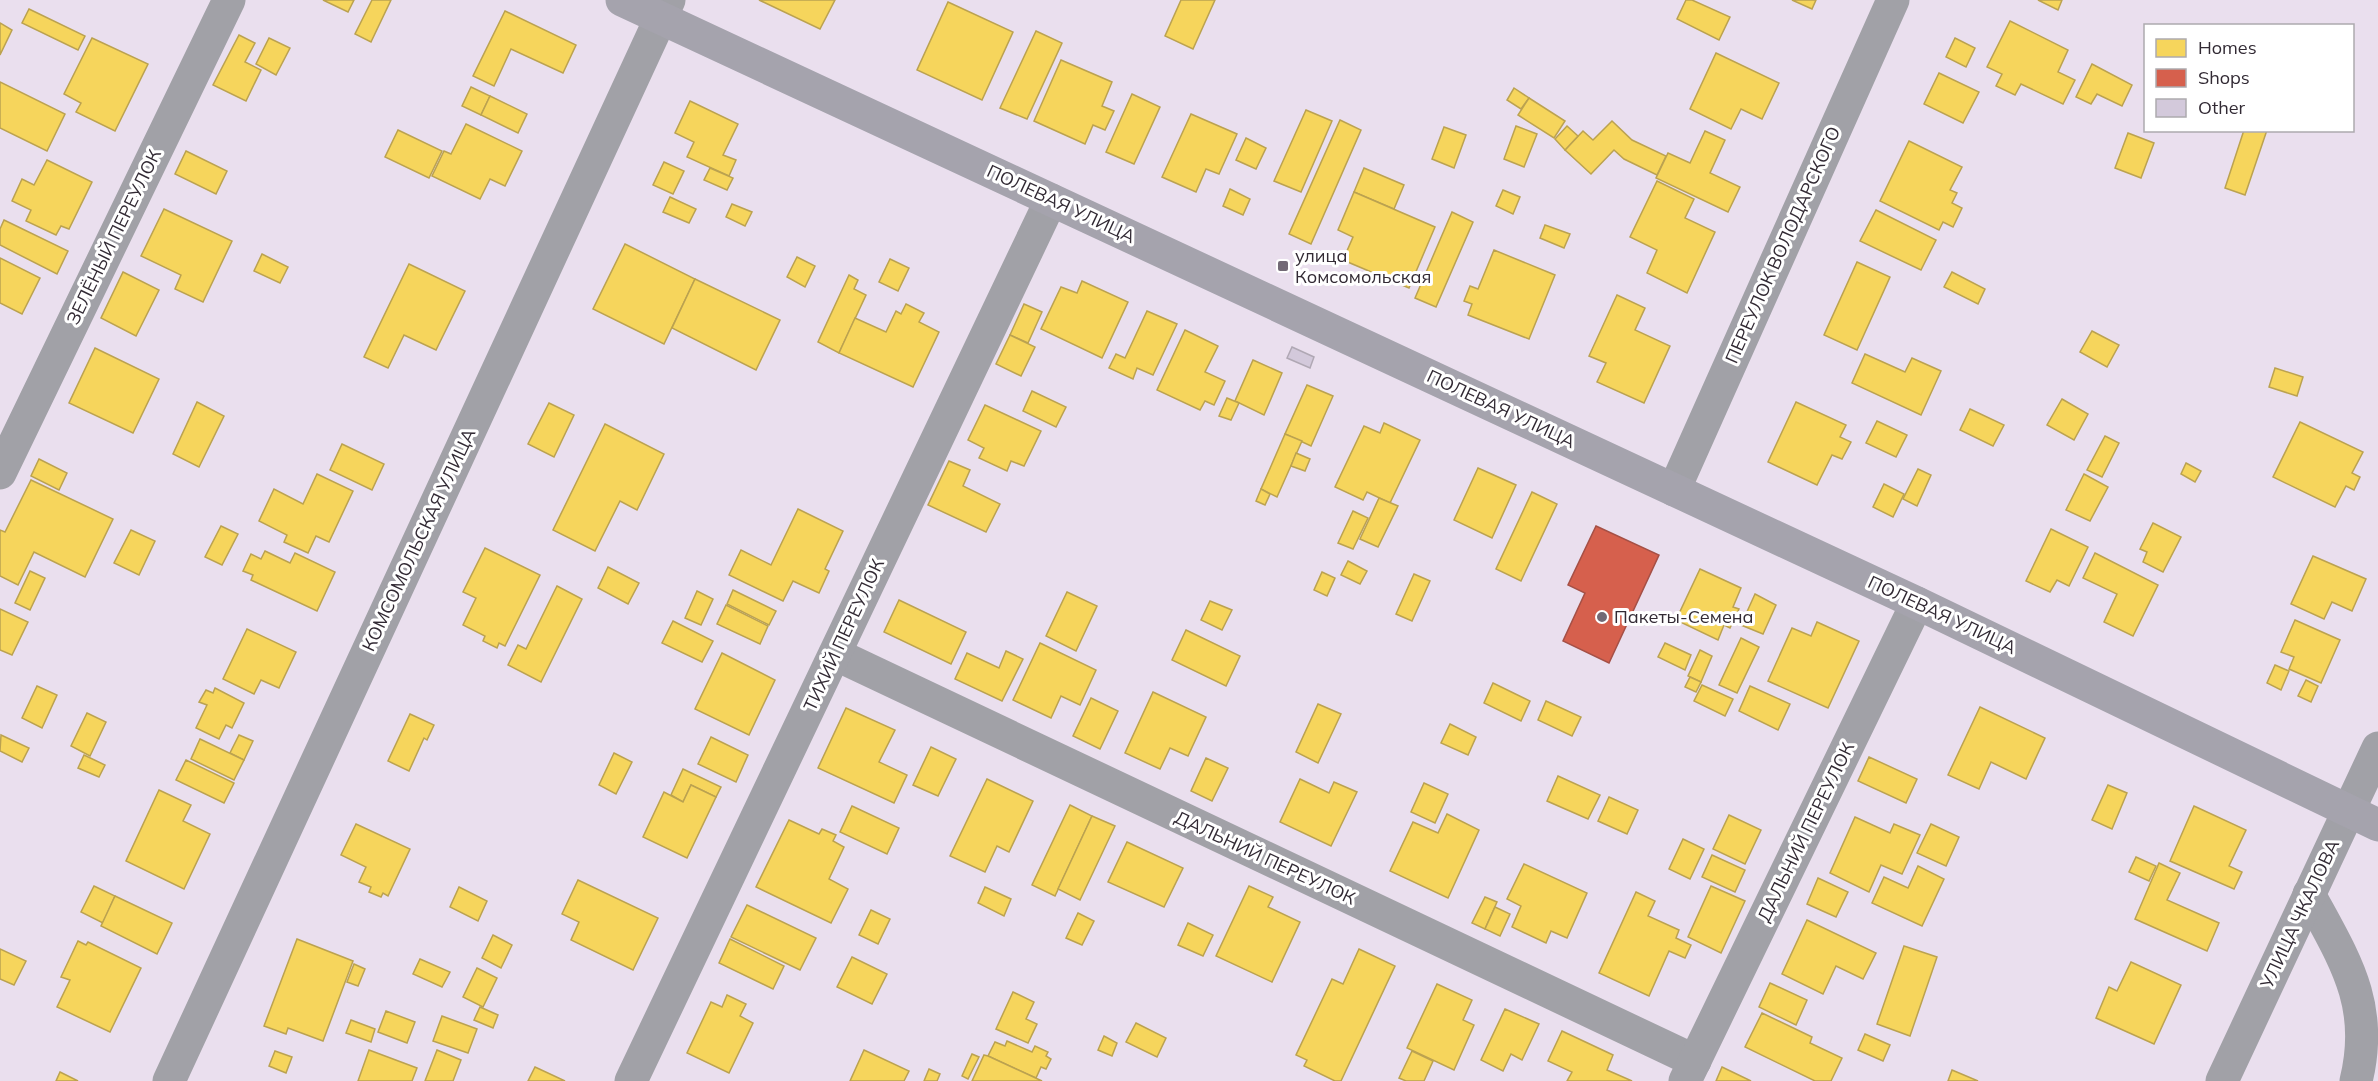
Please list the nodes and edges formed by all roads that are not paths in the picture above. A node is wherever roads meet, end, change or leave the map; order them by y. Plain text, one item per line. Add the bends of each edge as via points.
1 (229, 0) edge
2 (622, 0) edge
3 (1893, 0) edge
4 (665, 9) edge
5 (1051, 200) junction
6 (0, 473) edge
7 (1674, 490) junction
8 (1917, 603) junction
9 (835, 654) junction
10 (2378, 748) edge
11 (2349, 811) junction
12 (2378, 825) edge
13 (2309, 894) junction
14 (1690, 1071) edge
15 (642, 1078) edge
16 (168, 1081) edge
17 (2222, 1081) edge
18 (2356, 1081) edge

1 - 6 street, ЗЕЛЁНЫЙ ПЕРЕУЛОК
2 - 4 main road, ПОЛЕВАЯ УЛИЦА
3 - 7 street, ПЕРЕУЛОК ВОЛОДАРСКОГО
4 - 5 main road, ПОЛЕВАЯ УЛИЦА
4 - 16 street, КОМСОМОЛЬСКАЯ УЛИЦА
5 - 7 main road, ПОЛЕВАЯ УЛИЦА
5 - 9 street, ТИХИЙ ПЕРЕУЛОК
7 - 8 main road, ПОЛЕВАЯ УЛИЦА
8 - 11 main road, ПОЛЕВАЯ УЛИЦА
8 - 14 street, ДАЛЬНИЙ ПЕРЕУЛОК
9 - 14 street, ДАЛЬНИЙ ПЕРЕУЛОК
9 - 15 street, ТИХИЙ ПЕРЕУЛОК
10 - 11 street, УЛИЦА ЧКАЛОВА
11 - 12 main road, ПОЛЕВАЯ УЛИЦА
11 - 13 street, УЛИЦА ЧКАЛОВА
13 - 17 street, УЛИЦА ЧКАЛОВА
13 - 18 street via 2347,966 2359,1000 2362,1050

